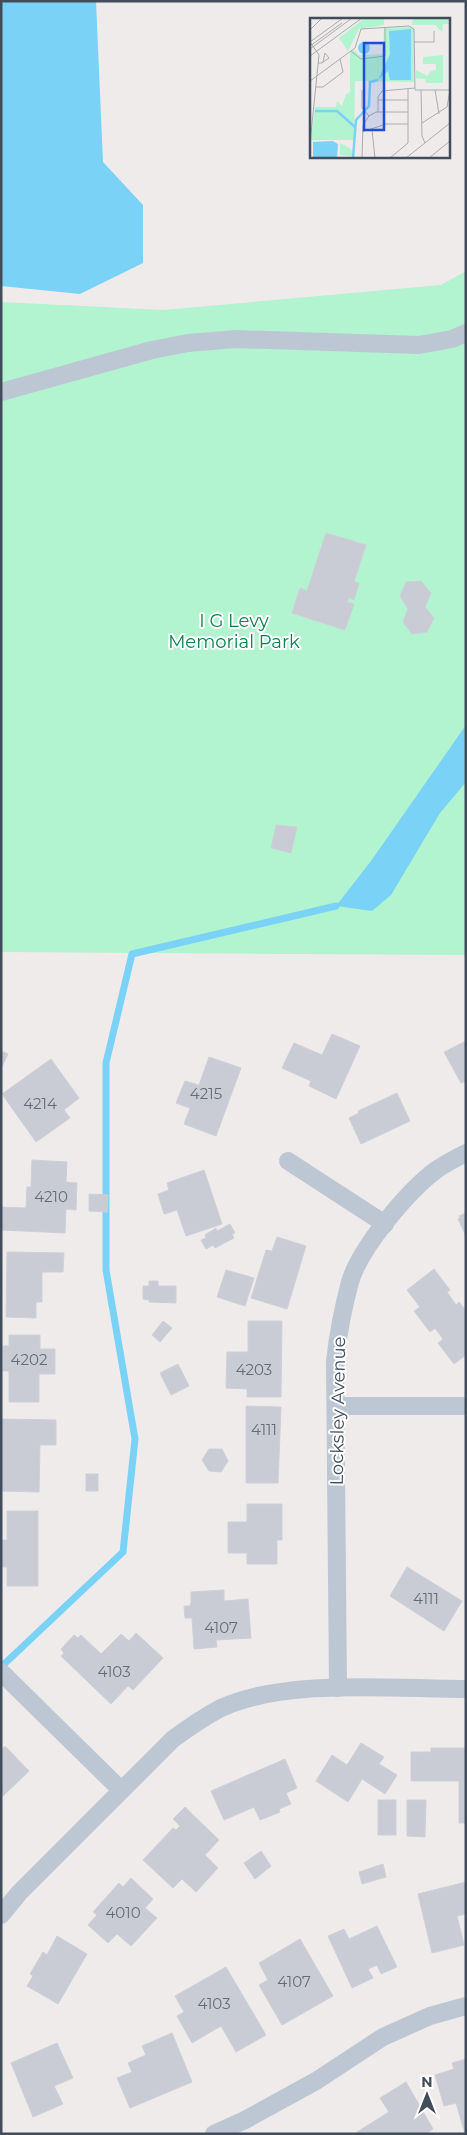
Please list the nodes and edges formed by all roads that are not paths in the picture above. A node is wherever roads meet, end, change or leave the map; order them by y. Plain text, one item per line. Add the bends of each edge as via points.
1 (466, 333) edge
2 (1, 392) edge
3 (466, 1153) edge
4 (288, 1161) dead end
5 (385, 1224) junction
6 (336, 1406) junction
7 (466, 1406) edge
8 (1, 1672) edge
9 (338, 1688) junction
10 (466, 1689) edge
11 (121, 1790) junction
12 (1, 1916) edge
13 (466, 2006) edge
14 (214, 2134) edge

1 - 2 street via 419,345 236,339 188,343
3 - 5 street, Locksley Avenue via 436,1171
4 - 5 street
5 - 6 street, Locksley Avenue via 360,1259 350,1281 338,1334
6 - 7 street
6 - 9 street, Locksley Avenue
8 - 11 street
9 - 10 street
9 - 11 street via 288,1691 249,1698 222,1708 173,1739
11 - 12 street via 19,1893
13 - 14 street via 430,2016 383,2037 316,2081

